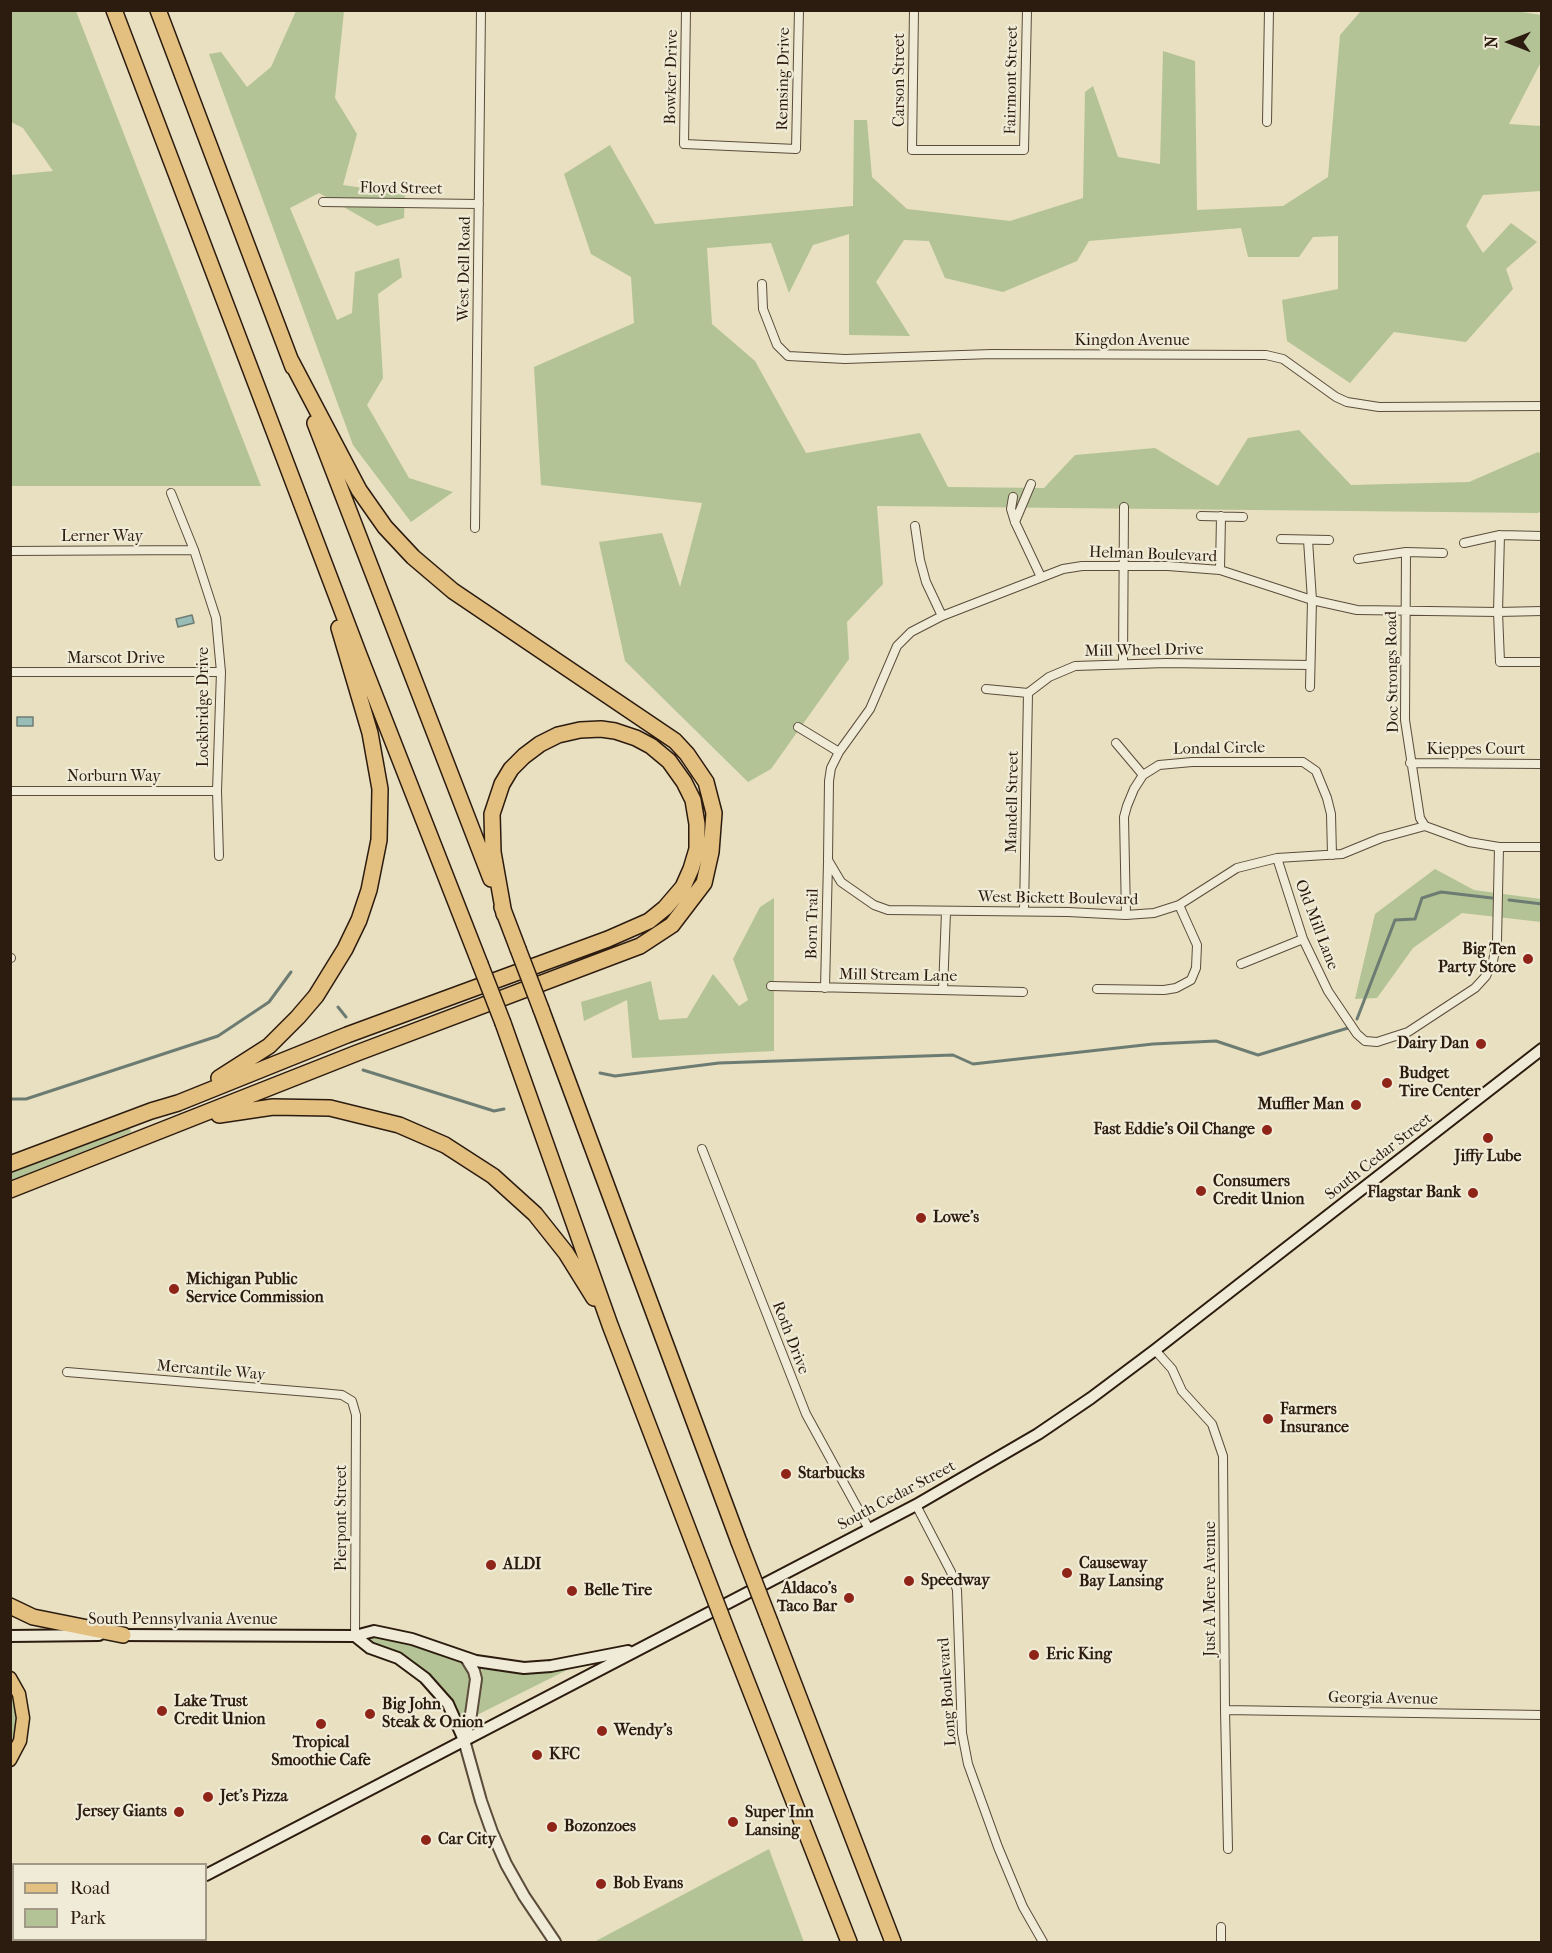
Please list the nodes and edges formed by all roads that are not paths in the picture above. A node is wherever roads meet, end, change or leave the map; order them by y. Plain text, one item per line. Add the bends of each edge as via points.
1 (114, 10) edge
2 (158, 10) edge
3 (481, 10) edge
4 (686, 10) edge
5 (799, 10) edge
6 (914, 10) edge
7 (1027, 10) edge
8 (1269, 10) edge
9 (1267, 122) dead end
10 (796, 148) joint
11 (1024, 150) joint
12 (323, 202) dead end
13 (479, 204) junction
14 (762, 284) dead end
15 (290, 359) junction
16 (1542, 406) edge
17 (286, 462) junction
18 (1031, 484) dead end
19 (171, 493) dead end
20 (1013, 497) dead end
21 (1124, 507) dead end
22 (1201, 516) dead end
23 (1221, 516) junction
24 (1243, 517) dead end
25 (1015, 522) junction
26 (915, 526) dead end
27 (475, 528) dead end
28 (1500, 535) junction
29 (1542, 536) edge
30 (1281, 539) dead end
31 (1308, 540) junction
32 (1329, 540) dead end
33 (1464, 543) dead end
34 (194, 550) junction
35 (10, 551) edge
36 (1406, 552) junction
37 (1443, 553) dead end
38 (1358, 560) dead end
39 (1123, 566) junction
40 (1220, 570) junction
41 (1041, 577) junction
42 (1312, 600) junction
43 (1406, 610) junction
44 (1542, 611) edge
45 (1498, 612) junction
46 (942, 616) junction
47 (1542, 662) edge
48 (1123, 664) junction
49 (1310, 665) junction
50 (10, 672) edge
51 (221, 672) junction
52 (1310, 687) dead end
53 (986, 689) dead end
54 (1028, 693) junction
55 (798, 727) dead end
56 (1116, 743) dead end
57 (839, 752) junction
58 (1410, 763) junction
59 (1542, 764) edge
60 (1143, 776) junction
61 (217, 790) junction
62 (10, 791) edge
63 (1425, 826) junction
64 (1500, 847) junction
65 (1542, 847) edge
66 (1332, 855) junction
67 (219, 856) dead end
68 (1277, 858) junction
69 (828, 860) junction
70 (1179, 905) junction
71 (1024, 911) junction
72 (946, 912) junction
73 (504, 914) junction
74 (1126, 915) junction
75 (1303, 939) junction
76 (1241, 964) dead end
77 (771, 986) dead end
78 (825, 988) junction
79 (1096, 989) dead end
80 (943, 990) junction
81 (1023, 992) dead end
82 (1542, 1049) edge
83 (151, 1111) junction
84 (141, 1138) junction
85 (702, 1149) dead end
86 (10, 1164) edge
87 (10, 1190) edge
88 (610, 1325) junction
89 (1155, 1350) junction
90 (67, 1372) dead end
91 (352, 1401) joint
92 (916, 1505) junction
93 (868, 1529) junction
94 (10, 1606) edge
95 (123, 1635) junction
96 (10, 1636) edge
97 (355, 1636) junction
98 (640, 1648) junction
99 (466, 1658) junction
100 (10, 1678) edge
101 (1225, 1710) junction
102 (1542, 1715) edge
103 (464, 1740) junction
104 (10, 1760) edge
105 (1228, 1850) dead end
106 (207, 1874) edge
107 (1221, 1927) dead end
108 (555, 1942) edge
109 (849, 1942) edge
110 (893, 1942) edge
111 (1044, 1942) edge
112 (1221, 1942) edge

1 - 17 highway
2 - 15 highway
3 - 13 street, West Dell Road
4 - 10 street, Bowker Drive via 684,144
5 - 10 street, Remsing Drive
6 - 11 street, Carson Street via 912,150
7 - 11 street, Fairmont Street
8 - 9 street
12 - 13 street, Floyd Street
13 - 27 street, West Dell Road
14 - 16 street, Kingdon Avenue via 763,309 777,345 788,356 1266,356 1283,359 1347,402 1379,407
15 - 73 highway
15 - 84 highway via 359,490 413,557 453,591 675,741 687,754 706,782 714,813 711,852 704,883 694,897 672,926 640,946
17 - 83 highway via 374,752 381,808 372,876 345,949 298,1017 269,1046 247,1061
17 - 88 highway, bridge via 503,1023
18 - 25 street
19 - 34 street, Lockbridge Drive
20 - 25 street
21 - 39 street
22 - 23 street
23 - 24 street
23 - 40 street
25 - 41 street
26 - 46 street via 926,582
28 - 29 street
28 - 33 street
28 - 45 street
30 - 31 street
31 - 32 street
31 - 42 street
34 - 35 street, Lerner Way
34 - 51 street, Lockbridge Drive via 216,618
36 - 37 street
36 - 38 street
36 - 43 street, Doc Strongs Road
39 - 40 street, Helman Boulevard
39 - 41 street, Helman Boulevard via 1082,566
39 - 48 street
40 - 42 street, Helman Boulevard
41 - 46 street, Helman Boulevard
42 - 43 street, Helman Boulevard via 1357,610
42 - 49 street
43 - 45 street, Helman Boulevard
43 - 58 street, Doc Strongs Road via 1404,689
44 - 45 street, Helman Boulevard
45 - 47 street via 1500,662
46 - 57 street, Helman Boulevard via 911,632 897,646 870,709
48 - 49 street, Mill Wheel Drive
48 - 54 street, Mill Wheel Drive via 1075,666 1049,677
49 - 52 street
50 - 51 street, Marscot Drive
51 - 61 street, Lockbridge Drive
53 - 54 street
54 - 71 street, Mandell Street
55 - 57 street
56 - 60 street
57 - 69 street via 829,781
58 - 59 street, Kieppes Court
58 - 63 street, Doc Strongs Road via 1420,818
60 - 66 street, Londal Circle via 1159,765 1172,763 1304,762 1316,771 1327,798
60 - 74 street via 1124,817
61 - 62 street, Norburn Way
61 - 67 street, Lockbridge Drive
63 - 64 street via 1468,842
63 - 66 street, West Bickett Boulevard
64 - 65 street
64 - 75 street, Old Mill Lane via 1497,941 1486,976 1475,988 1408,1032 1377,1042 1365,1041 1357,1034 1328,991
66 - 68 street, West Bickett Boulevard
68 - 70 street, West Bickett Boulevard via 1237,868
68 - 75 street, Old Mill Lane
69 - 72 street, West Bickett Boulevard via 841,882 874,905 888,910
69 - 78 street, Born Trail
70 - 74 street, West Bickett Boulevard
70 - 79 street via 1197,945 1191,980 1164,990
71 - 72 street, West Bickett Boulevard
71 - 74 street, West Bickett Boulevard
72 - 80 street
73 - 83 highway via 492,852 492,814 502,784 524,756 558,735 594,729 636,738 669,761 693,800 697,844 683,887 655,917 608,939
73 - 110 highway, bridge
75 - 76 street
77 - 78 street, Mill Stream Lane
78 - 80 street, Mill Stream Lane
80 - 81 street, Mill Stream Lane
82 - 89 main road, South Cedar Street
83 - 86 highway
84 - 87 highway
84 - 88 highway via 223,1114 273,1107 330,1108 419,1132 477,1165 535,1214 566,1253
85 - 93 street, Roth Drive via 806,1414
88 - 109 highway, bridge
89 - 92 main road, South Cedar Street via 1038,1434
89 - 101 street, Just A Mere Avenue via 1172,1369 1182,1391 1212,1424 1223,1456
90 - 91 street, Mercantile Way via 342,1395
91 - 97 street, Pierpont Street via 356,1415
92 - 93 main road, South Cedar Street
92 - 111 street, Long Boulevard via 957,1590 962,1733 968,1764 1025,1912
93 - 98 main road, South Cedar Street
94 - 95 highway via 33,1617
95 - 96 main road, South Pennsylvania Avenue
95 - 97 main road, South Pennsylvania Avenue
97 - 99 main road, South Pennsylvania Avenue via 374,1631 386,1633
97 - 103 main road via 370,1648 398,1658 425,1678 448,1704
98 - 99 main road, South Pennsylvania Avenue via 531,1668 491,1665
98 - 103 main road, South Cedar Street
99 - 103 main road via 476,1679
100 - 104 main road via 19,1694 23,1718 20,1741
101 - 102 street, Georgia Avenue
101 - 105 street, Just A Mere Avenue
103 - 106 main road, South Cedar Street
103 - 108 main road via 495,1840 524,1896
107 - 112 street

